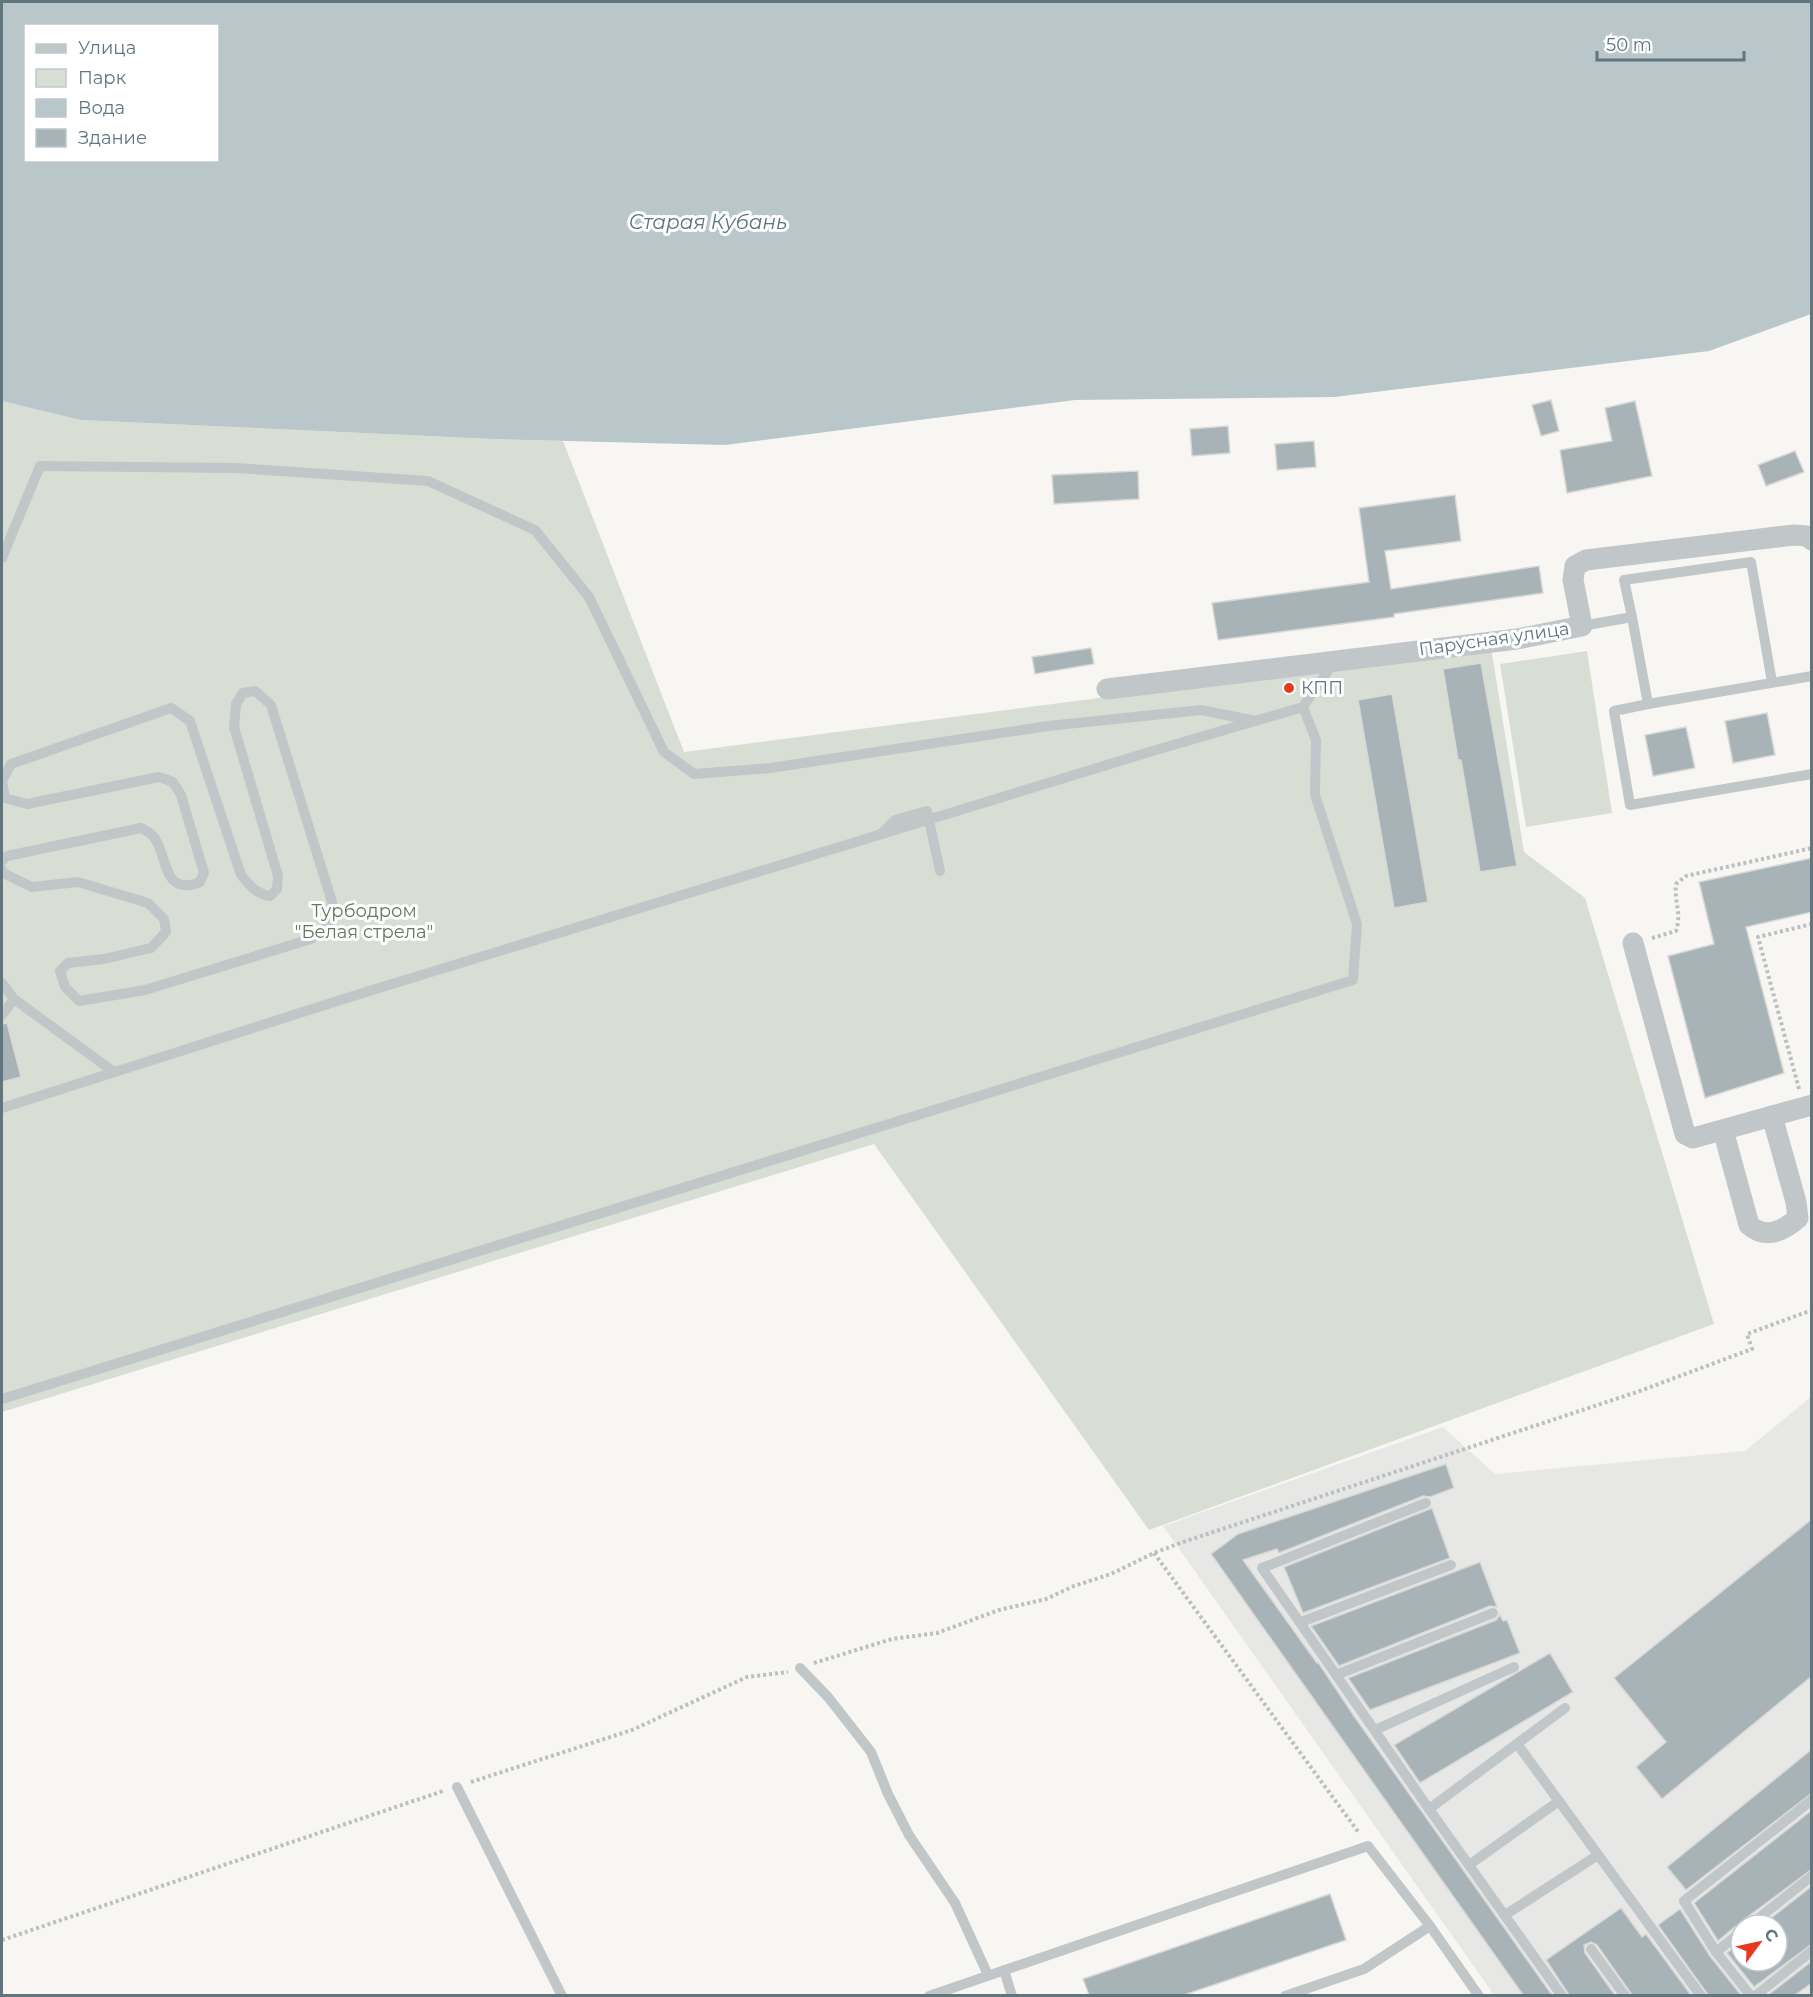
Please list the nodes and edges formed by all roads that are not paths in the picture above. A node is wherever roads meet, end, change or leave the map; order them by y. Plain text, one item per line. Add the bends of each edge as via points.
1 (1812, 540) edge
2 (2, 558) edge
3 (1632, 617) junction
4 (1582, 626) junction
5 (1335, 660) junction
6 (1812, 675) edge
7 (1772, 682) junction
8 (1107, 688) dead end
9 (1648, 704) junction
10 (1303, 707) junction
11 (1256, 721) junction
12 (6, 762) edge
13 (1812, 774) edge
14 (928, 820) junction
15 (2, 861) edge
16 (2, 870) edge
17 (940, 872) dead end
18 (1633, 943) road end
19 (2, 983) edge
20 (14, 999) junction
21 (2, 1015) edge
22 (114, 1072) junction
23 (1808, 1106) edge
24 (2, 1108) edge
25 (1772, 1116) junction
26 (1723, 1130) junction
27 (2, 1399) edge
28 (1426, 1503) dead end
29 (1451, 1565) dead end
30 (1493, 1613) dead end
31 (1301, 1622) junction
32 (1514, 1667) dead end
33 (800, 1668) road end
34 (1336, 1675) junction
35 (1565, 1708) dead end
36 (1375, 1730) junction
37 (1518, 1744) junction
38 (457, 1787) road end
39 (1812, 1800) edge
40 (1559, 1801) junction
41 (1429, 1809) junction
42 (1598, 1855) junction
43 (1469, 1865) junction
44 (1812, 1876) edge
45 (1765, 1913) edge
46 (1505, 1916) junction
47 (1430, 1926) junction
48 (1729, 1942) edge
49 (1591, 1949) dead end
50 (1812, 1951) edge
51 (1716, 1952) junction
52 (1004, 1970) junction
53 (988, 1976) junction
54 (562, 1995) edge
55 (929, 1995) edge
56 (1012, 1995) edge
57 (1285, 1995) edge
58 (1479, 1995) edge
59 (1562, 1995) edge
60 (1625, 1995) edge
61 (1701, 1995) edge
62 (1753, 1995) edge

1 - 4 street, Парусная улица via 1794,535 1586,560 1575,566 1573,580
2 - 11 lane via 40,466 236,468 428,481 535,530 590,597 664,752 694,774 770,768 1048,726 1201,710
3 - 4 lane
3 - 7 lane via 1624,580 1751,562
3 - 9 lane
4 - 5 street, Парусная улица via 1517,639
5 - 8 street, Парусная улица
5 - 10 lane
6 - 7 lane
7 - 9 lane
9 - 13 lane via 1614,711 1630,805
10 - 11 lane
10 - 27 lane via 1316,740 1315,795 1357,924 1353,980
11 - 14 lane
12 - 15 lane via 2,781 5,798 27,804 159,777 173,782 181,795 204,873 200,882 191,886 177,884 167,872 154,837 141,828 7,856
12 - 16 lane via 171,708 190,721 241,875 250,887 270,896 277,890 278,876 234,727 236,704 243,693 255,691 271,705 332,902 328,924 311,939 146,990 79,1001 65,987 60,971 68,963 151,948 166,932 164,919 148,903 78,882 32,887
14 - 17 lane
14 - 22 lane
18 - 26 street via 1685,1134 1693,1138
19 - 20 lane
20 - 21 lane
20 - 22 lane
22 - 24 lane
23 - 25 street
25 - 26 street
25 - 26 street via 1798,1218 1785,1229 1765,1233 1756,1232 1749,1225
28 - 31 lane via 1262,1568
29 - 31 lane
30 - 34 lane
31 - 34 lane
32 - 36 lane
33 - 53 lane via 871,1752 909,1835 955,1903
34 - 36 lane
35 - 37 lane
36 - 41 lane
37 - 40 lane
37 - 41 lane
38 - 54 lane
39 - 51 lane via 1684,1901
40 - 42 lane
40 - 43 lane
41 - 43 lane
42 - 46 lane
42 - 61 lane
43 - 46 lane
44 - 45 lane
46 - 59 lane
47 - 52 lane via 1368,1846
47 - 57 lane via 1364,1969
47 - 58 lane
48 - 51 lane
49 - 60 lane
50 - 62 lane
51 - 62 lane
52 - 53 lane
52 - 56 lane
53 - 55 lane

